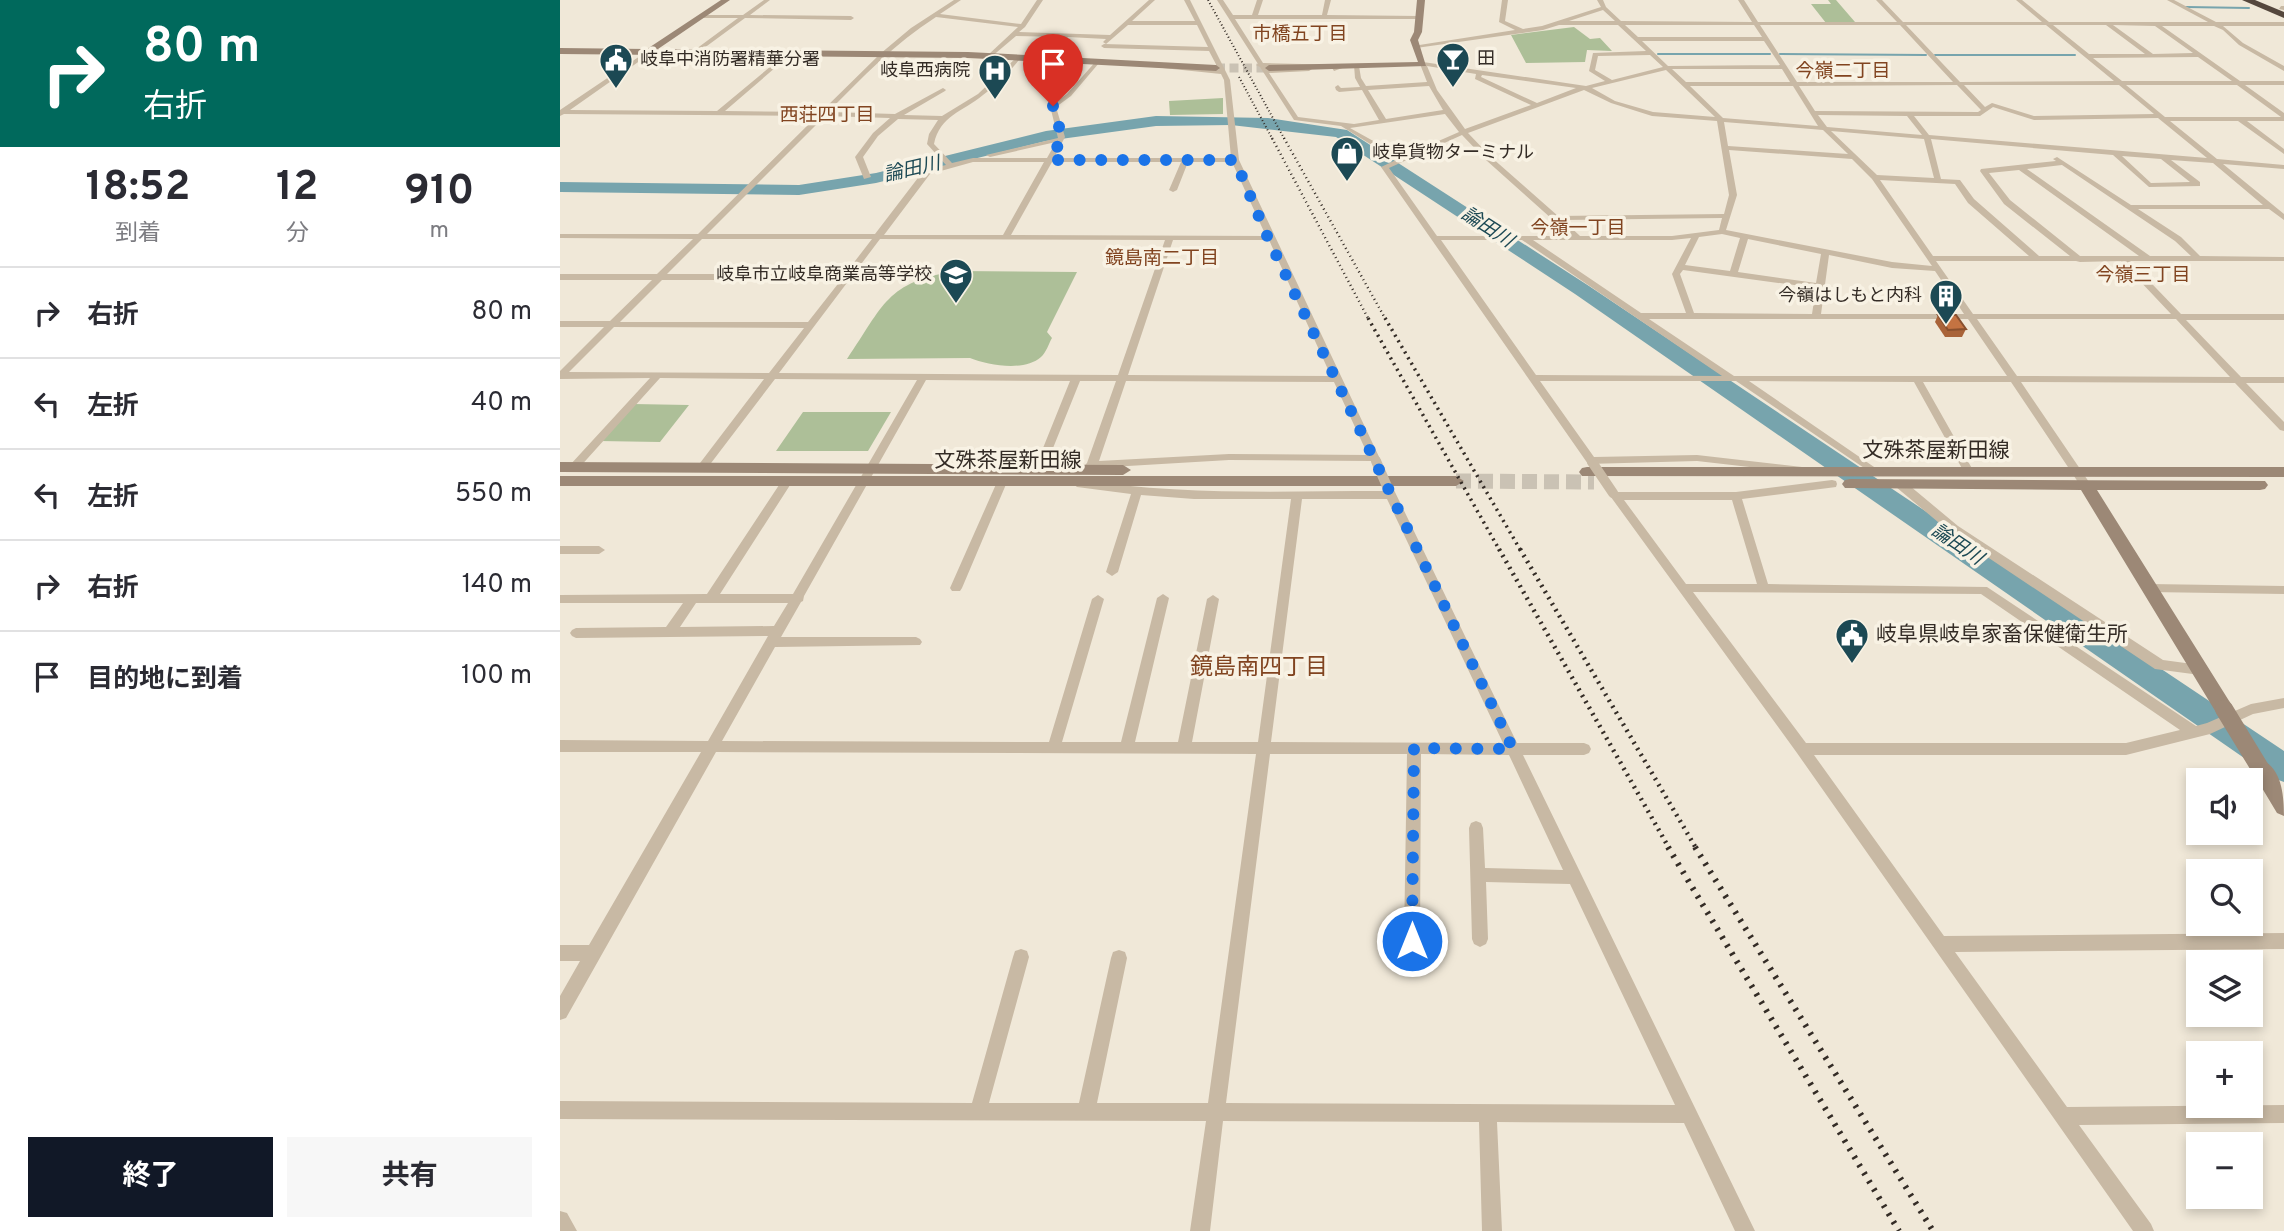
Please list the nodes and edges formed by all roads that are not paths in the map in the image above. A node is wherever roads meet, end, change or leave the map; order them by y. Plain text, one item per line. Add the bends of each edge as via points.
1 (726, 0) edge
2 (767, 0) edge
3 (958, 0) edge
4 (1040, 0) edge
5 (1152, 0) edge
6 (1187, 0) edge
7 (1220, 0) edge
8 (1260, 0) edge
9 (1328, 0) edge
10 (1421, 0) edge
11 (1506, 0) edge
12 (1600, 0) edge
13 (1741, 0) edge
14 (1880, 0) edge
15 (2019, 0) edge
16 (2170, 0) edge
17 (2247, 0) edge
18 (2260, 0) edge
19 (1604, 8) junction
20 (935, 15) junction
21 (703, 16) junction
22 (746, 16) junction
23 (1255, 16) junction
24 (1324, 16) junction
25 (1231, 17) junction
26 (1419, 17) junction
27 (2283, 17) edge
28 (851, 18) dead end
29 (1125, 23) junction
30 (1198, 23) junction
31 (1558, 23) junction
32 (1620, 23) junction
33 (1755, 23) junction
34 (1901, 23) junction
35 (2048, 23) junction
36 (2106, 23) junction
37 (2155, 23) junction
38 (2216, 24) junction
39 (1023, 26) junction
40 (1522, 31) junction
41 (1203, 32) junction
42 (1015, 34) junction
43 (1066, 36) junction
44 (1110, 37) junction
45 (1637, 39) junction
46 (1765, 39) junction
47 (1104, 46) junction
48 (1416, 46) junction
49 (1192, 48) junction
50 (1211, 49) junction
51 (560, 51) edge
52 (649, 52) junction
53 (694, 53) junction
54 (1651, 53) junction
55 (788, 54) junction
56 (882, 55) junction
57 (2151, 55) junction
58 (2200, 55) junction
59 (990, 56) junction
60 (2086, 56) junction
61 (1017, 60) junction
62 (1045, 60) junction
63 (1094, 62) junction
64 (1137, 63) junction
65 (1185, 63) junction
66 (1423, 64) junction
67 (1356, 65) junction
68 (1783, 67) junction
69 (1219, 68) junction
70 (1264, 68) junction
71 (1667, 68) junction
72 (2284, 69) edge
73 (1480, 72) junction
74 (1611, 82) junction
75 (1792, 83) junction
76 (2120, 83) junction
77 (2239, 83) junction
78 (2284, 83) edge
79 (1429, 84) junction
80 (1684, 84) junction
81 (1958, 84) junction
82 (1338, 87) dead end
83 (1363, 88) junction
84 (1584, 89) junction
85 (943, 90) dead end
86 (1537, 106) junction
87 (1984, 110) junction
88 (1449, 111) junction
89 (561, 113) edge
90 (719, 113) junction
91 (1813, 113) junction
92 (823, 114) junction
93 (1909, 114) junction
94 (894, 116) junction
95 (943, 118) junction
96 (1720, 118) junction
97 (2162, 118) junction
98 (2284, 118) edge
99 (2240, 119) junction
100 (1384, 122) junction
101 (1340, 125) junction
102 (1821, 125) junction
103 (1464, 132) junction
104 (1061, 135) junction
105 (1926, 135) junction
106 (2035, 145) junction
107 (1724, 148) junction
108 (2114, 152) junction
109 (2284, 152) edge
110 (2162, 156) junction
111 (1853, 157) junction
112 (1400, 159) junction
113 (973, 160) junction
114 (1051, 160) junction
115 (1185, 160) junction
116 (1235, 160) junction
117 (2215, 161) junction
118 (948, 163) junction
119 (2062, 163) junction
120 (2020, 167) junction
121 (2284, 167) edge
122 (867, 177) dead end
123 (1875, 177) junction
124 (1938, 181) junction
125 (1173, 190) dead end
126 (739, 196) joint
127 (2129, 207) junction
128 (2271, 207) junction
129 (1727, 216) junction
130 (1556, 218) junction
131 (2284, 218) edge
132 (1722, 232) junction
133 (560, 236) edge
134 (1696, 236) junction
135 (1745, 236) junction
136 (699, 237) junction
137 (877, 237) junction
138 (1006, 237) junction
139 (1435, 237) junction
140 (1577, 237) junction
141 (1170, 238) junction
142 (1268, 238) junction
143 (1521, 238) junction
144 (1825, 252) junction
145 (1929, 258) junction
146 (2038, 260) junction
147 (2080, 260) junction
148 (2124, 260) junction
149 (2151, 260) junction
150 (2199, 260) junction
151 (2284, 260) edge
152 (1680, 267) junction
153 (1935, 269) junction
154 (1733, 274) junction
155 (560, 277) edge
156 (659, 277) junction
157 (846, 277) junction
158 (1821, 286) junction
159 (1639, 316) junction
160 (1691, 316) junction
161 (2178, 316) junction
162 (1816, 317) junction
163 (1969, 317) junction
164 (2284, 317) edge
165 (560, 324) edge
166 (612, 324) junction
167 (810, 325) junction
168 (560, 375) edge
169 (657, 376) junction
170 (770, 377) junction
171 (923, 377) junction
172 (1076, 378) junction
173 (1121, 378) junction
174 (1534, 378) junction
175 (1336, 379) junction
176 (1737, 379) junction
177 (1916, 379) junction
178 (2012, 379) junction
179 (2238, 380) junction
180 (2284, 380) edge
181 (2284, 428) edge
182 (1044, 458) dead end
183 (1375, 459) junction
184 (567, 467) edge
185 (1089, 467) junction
186 (701, 469) junction
187 (1591, 469) junction
188 (1871, 471) junction
189 (1969, 472) junction
190 (2284, 472) edge
191 (868, 476) junction
192 (1831, 478) junction
193 (2081, 479) junction
194 (560, 481) edge
195 (787, 482) junction
196 (1002, 482) junction
197 (1069, 482) junction
198 (1894, 484) junction
199 (2284, 484) edge
200 (1137, 491) junction
201 (1390, 493) junction
202 (1297, 495) junction
203 (1615, 495) junction
204 (1736, 496) junction
205 (560, 550) edge
206 (599, 550) dead end
207 (1112, 572) dead end
208 (956, 588) dead end
209 (1685, 588) junction
210 (2150, 588) junction
211 (1764, 589) junction
212 (2284, 590) edge
213 (560, 598) edge
214 (693, 598) junction
215 (711, 598) junction
216 (799, 598) junction
217 (1098, 598) dead end
218 (1163, 598) dead end
219 (1213, 599) dead end
220 (670, 632) junction
221 (576, 633) dead end
222 (776, 637) junction
223 (916, 642) dead end
224 (2200, 670) junction
225 (2284, 704) edge
226 (2194, 732) junction
227 (560, 746) edge
228 (711, 747) junction
229 (1054, 747) junction
230 (1127, 747) junction
231 (1184, 748) junction
232 (1265, 748) junction
233 (1414, 748) junction
234 (1513, 749) junction
235 (1584, 749) dead end
236 (1802, 749) junction
237 (2284, 807) edge
238 (1476, 828) dead end
239 (1478, 875) junction
240 (1574, 877) junction
241 (1480, 939) dead end
242 (1412, 941) dead end
243 (2284, 941) edge
244 (1941, 944) junction
245 (560, 953) edge
246 (594, 953) junction
247 (1021, 957) dead end
248 (1119, 958) dead end
249 (560, 1012) edge
250 (560, 1110) edge
251 (978, 1111) junction
252 (1086, 1112) junction
253 (1217, 1112) junction
254 (1489, 1112) junction
255 (1689, 1114) junction
256 (2284, 1114) edge
257 (2063, 1116) junction
258 (560, 1220) edge
259 (567, 1231) edge
260 (1200, 1231) edge
261 (1492, 1231) edge
262 (1745, 1231) edge
263 (2144, 1231) edge

1 - 21 main road
2 - 22 street
3 - 20 street
4 - 39 street
5 - 29 street
6 - 30 street
7 - 25 street
8 - 23 street
9 - 24 street
10 - 26 main road
11 - 40 street via 1502,22
12 - 19 street
13 - 33 street
14 - 34 street
15 - 35 street
16 - 38 street
17 - 27 highway
18 - 27 highway
19 - 31 street
19 - 32 street
20 - 39 street
20 - 56 street
21 - 22 street
21 - 52 main road
22 - 28 street
22 - 53 street
23 - 24 street
23 - 25 street
24 - 26 street
25 - 70 street
26 - 48 main road
27 - 38 street
29 - 30 street
29 - 44 street
30 - 41 street
31 - 32 street
31 - 40 street
32 - 33 street
32 - 45 street
33 - 34 street
33 - 46 street
34 - 35 street
34 - 81 street
35 - 36 street
35 - 60 street
36 - 37 street
36 - 57 street
37 - 38 street
37 - 58 street
38 - 72 street
39 - 42 street
40 - 48 street
41 - 49 street
41 - 50 street
42 - 43 street
42 - 59 street
43 - 44 street
43 - 62 street
44 - 47 street
45 - 46 street
45 - 54 street
46 - 68 street
47 - 49 street
47 - 63 street
48 - 66 main road
49 - 50 street
49 - 65 street
50 - 69 street
51 - 52 main road
52 - 53 main road
52 - 89 street
53 - 55 main road
54 - 71 street
54 - 74 street via 1595,54 1592,71
55 - 56 main road
55 - 90 street
56 - 59 main road
56 - 92 street
57 - 58 street
57 - 60 street
58 - 77 street
59 - 61 main road
60 - 76 street
61 - 62 main road
61 - 95 street via 979,96
62 - 63 main road
63 - 64 main road
63 - 104 street via 1069,95 1053,106
64 - 65 street
64 - 69 main road
65 - 69 street
66 - 67 main road
66 - 73 street
66 - 79 street
67 - 70 main road
67 - 83 street
68 - 71 street
68 - 75 street
69 - 116 street via 1227,80
70 - 101 street via 1296,119
71 - 74 street
71 - 80 street
73 - 84 street
73 - 86 street via 1477,78
74 - 84 street
75 - 80 street
75 - 81 street
75 - 91 street
76 - 77 street
76 - 81 street
76 - 97 street
77 - 78 street
77 - 98 street
79 - 83 street
79 - 88 street
80 - 96 street
81 - 87 street
82 - 83 street
83 - 100 street
84 - 86 street
84 - 96 street via 1640,111
85 - 94 street
86 - 103 street
87 - 93 street via 1980,114
87 - 97 street via 1992,105 2034,118
88 - 100 street
88 - 103 street
89 - 90 street
90 - 92 street
91 - 93 street
91 - 102 street
92 - 94 street
92 - 126 street
93 - 105 street
94 - 95 street
94 - 122 street via 859,157
95 - 118 street via 931,134 930,144
96 - 102 street
96 - 107 street
97 - 99 street
97 - 117 street
98 - 99 street
99 - 109 street
100 - 101 street
101 - 112 street
102 - 105 street
102 - 111 street
103 - 112 street
103 - 130 street via 1496,169
104 - 113 street
104 - 114 street
105 - 106 street
105 - 124 street
106 - 108 street
106 - 119 street
107 - 111 street
107 - 129 street via 1734,195
108 - 110 street
108 - 110 street via 2149,185 2197,184
110 - 117 street
111 - 123 street
112 - 139 street via 1385,167
113 - 114 street
113 - 118 street
114 - 115 street
114 - 138 street
115 - 116 street
115 - 125 street
116 - 142 street
117 - 121 street
117 - 128 street
118 - 137 street via 927,172
119 - 120 street
119 - 127 street
120 - 147 street via 1984,172 2007,202
120 - 149 street
123 - 124 street
123 - 145 street
124 - 146 street via 1957,182 1971,201
126 - 136 street
127 - 128 street
127 - 150 street via 2178,239
128 - 131 street
129 - 130 street
129 - 132 street
130 - 140 street
132 - 134 street
132 - 135 street
133 - 136 street
134 - 140 street
134 - 152 street
135 - 144 street
135 - 154 street
136 - 137 street
136 - 156 street
137 - 138 street
137 - 157 street
138 - 141 street
139 - 143 street
139 - 174 street
140 - 143 street
141 - 142 street
141 - 173 street
142 - 175 street
143 - 159 street
144 - 153 street
144 - 158 street
145 - 146 street
145 - 153 street
146 - 147 street
147 - 148 street
148 - 149 street
148 - 161 street
149 - 150 street
150 - 151 street
152 - 154 street
152 - 160 street via 1676,274
153 - 163 street
154 - 158 street
155 - 156 street
156 - 157 street
156 - 166 street
157 - 167 street
158 - 162 street
159 - 160 street
159 - 176 street
160 - 162 street
161 - 163 street
161 - 164 street
161 - 179 street
162 - 163 street
163 - 178 street
165 - 166 street
166 - 167 street
166 - 168 street
167 - 170 street
168 - 169 street
169 - 170 street
169 - 184 street
170 - 171 street
170 - 186 street
171 - 172 street
171 - 191 street
172 - 173 street
172 - 182 street
173 - 175 street
173 - 185 street
174 - 176 street
174 - 187 street
175 - 183 street
176 - 177 street
176 - 188 street
177 - 178 street
177 - 189 street
178 - 179 street
178 - 193 street
179 - 180 street
179 - 181 street
183 - 185 street via 1229,457
183 - 201 street, bridge
184 - 186 main road, 文殊茶屋新田線
185 - 191 main road, 文殊茶屋新田線
185 - 197 main road, 文殊茶屋新田線 via 1453,477
186 - 191 main road, 文殊茶屋新田線
187 - 192 main road, 文殊茶屋新田線
187 - 192 street via 1697,458 1772,464
187 - 203 street, bridge
188 - 189 main road, 文殊茶屋新田線
188 - 192 main road, 文殊茶屋新田線
189 - 193 main road, 文殊茶屋新田線
190 - 193 main road, 文殊茶屋新田線
191 - 195 main road, 文殊茶屋新田線
191 - 196 main road, 文殊茶屋新田線
191 - 216 street
192 - 198 main road, 文殊茶屋新田線
192 - 204 street
193 - 198 main road, 文殊茶屋新田線
193 - 199 main road, 文殊茶屋新田線
193 - 210 main road
194 - 195 main road, 文殊茶屋新田線
195 - 215 street
196 - 197 main road, 文殊茶屋新田線
196 - 208 street
197 - 200 street
198 - 224 street via 2160,665
200 - 202 street
200 - 207 street
201 - 202 street
201 - 234 street
202 - 232 street
203 - 204 street
203 - 209 street
204 - 211 street
205 - 206 street
209 - 211 street
209 - 236 street
210 - 212 street
210 - 224 main road
211 - 226 street via 1983,590
213 - 214 street
214 - 215 street
214 - 220 street
215 - 216 street
216 - 222 street
217 - 229 street
218 - 230 street
219 - 231 street
220 - 221 street
220 - 222 street
222 - 223 street
222 - 228 street
224 - 237 main road, bridge
225 - 226 street via 2251,709
226 - 236 street via 2126,749
227 - 228 street
228 - 229 street
228 - 246 street
229 - 230 street
230 - 231 street
231 - 232 street
232 - 233 street
232 - 253 street
233 - 234 street
233 - 242 street
234 - 235 street
234 - 240 street
236 - 244 street
238 - 239 street
239 - 240 street
239 - 241 street
240 - 255 street
243 - 244 street
244 - 257 street
245 - 246 street
246 - 249 street
247 - 251 street
248 - 252 street
250 - 251 street
251 - 252 street
252 - 253 street
253 - 254 street
253 - 260 street
254 - 255 street
254 - 261 street
255 - 262 street
256 - 257 street
257 - 263 street
258 - 259 street

